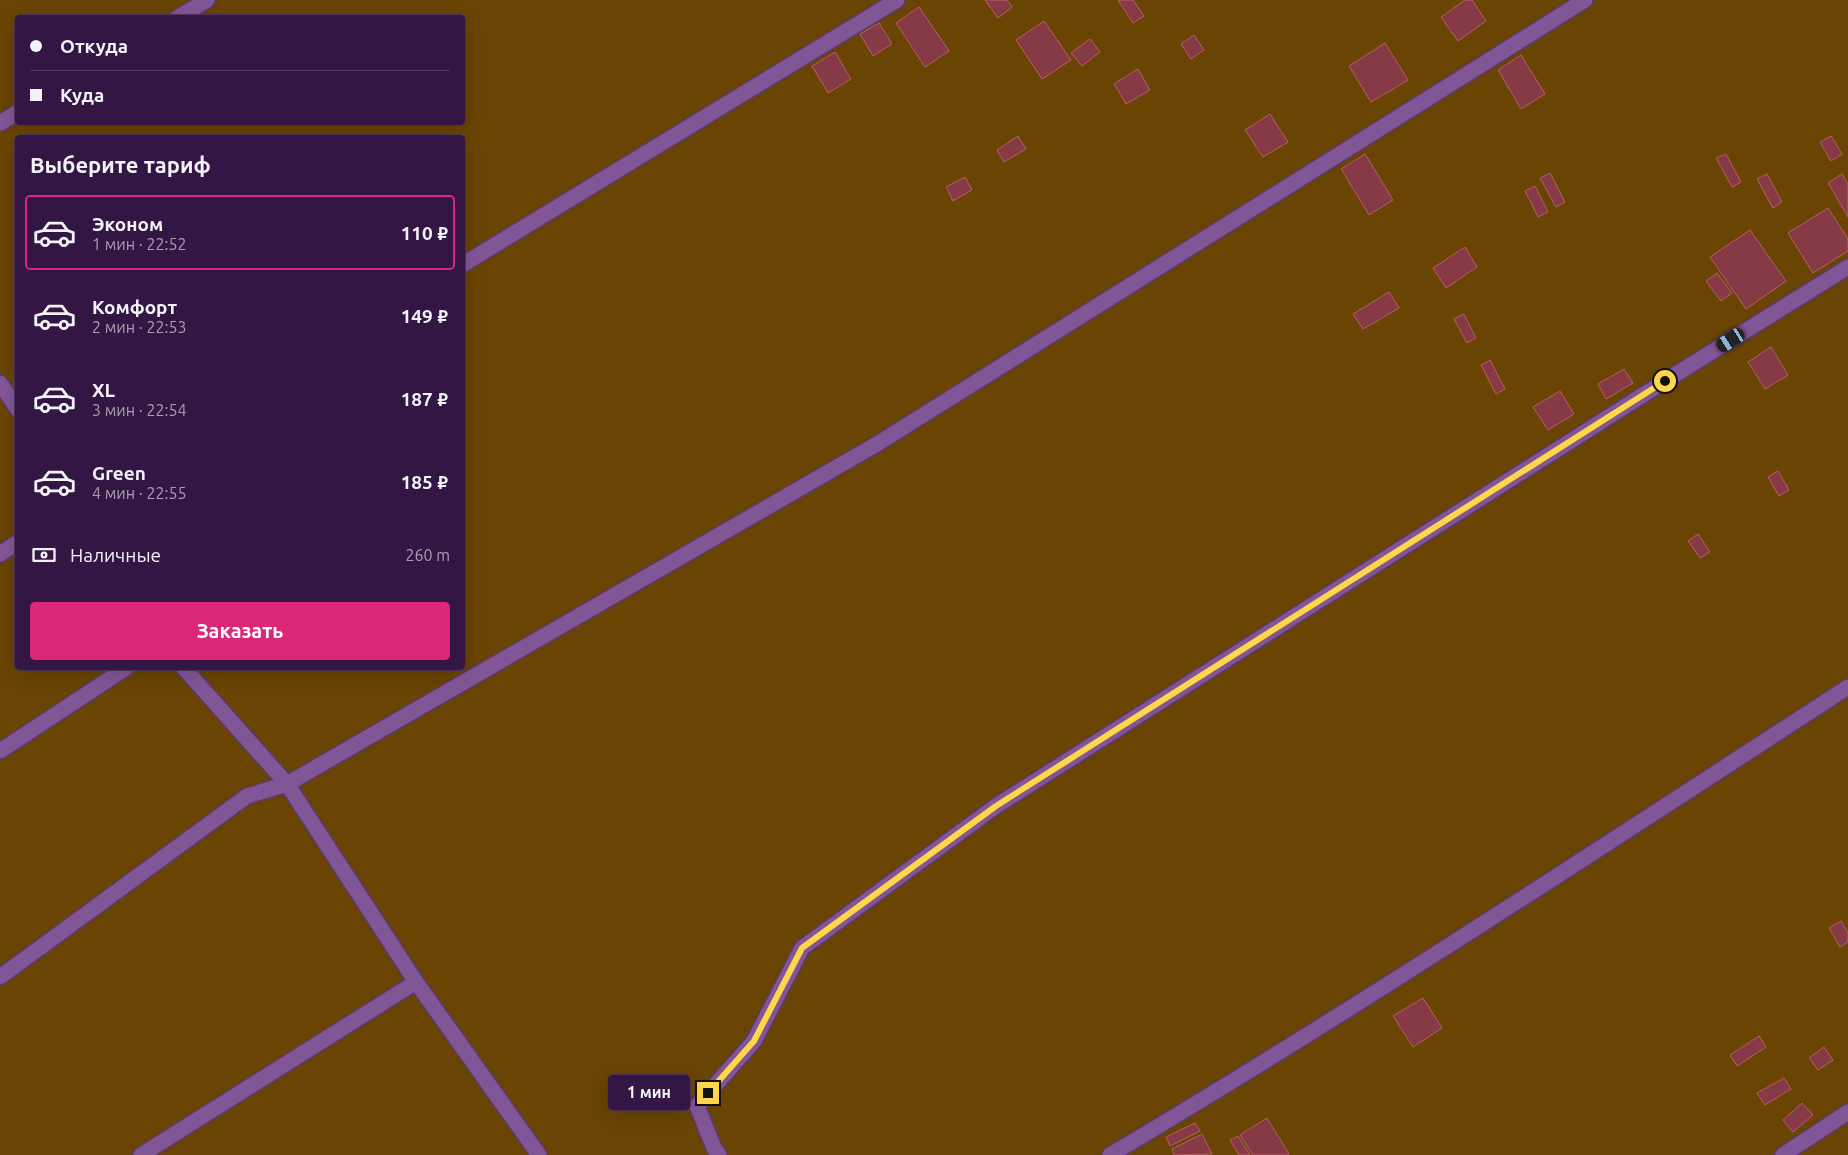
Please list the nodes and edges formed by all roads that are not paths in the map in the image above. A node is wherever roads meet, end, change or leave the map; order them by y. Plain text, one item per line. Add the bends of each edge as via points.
1 (207, 0) edge
2 (897, 0) edge
3 (1585, 0) edge
4 (182, 15) edge
5 (15, 114) edge
6 (0, 123) edge
7 (465, 263) edge
8 (1848, 267) edge
9 (0, 383) edge
10 (15, 406) edge
11 (15, 544) edge
12 (0, 554) edge
13 (123, 670) edge
14 (186, 670) edge
15 (1848, 687) edge
16 (0, 751) edge
17 (287, 784) junction
18 (0, 977) edge
19 (416, 982) junction
20 (1848, 1112) edge
21 (141, 1155) edge
22 (539, 1155) edge
23 (719, 1155) edge
24 (1110, 1155) edge
25 (1784, 1155) edge

1 - 4 street
2 - 7 street
3 - 17 street via 877,444
5 - 6 street
8 - 23 street via 996,806 802,948 754,1041 697,1106
9 - 10 street
11 - 12 street
13 - 16 street
14 - 17 street
15 - 24 street via 1503,912 1244,1076
17 - 18 street via 247,796
17 - 19 street
19 - 21 street
19 - 22 street
20 - 25 street

